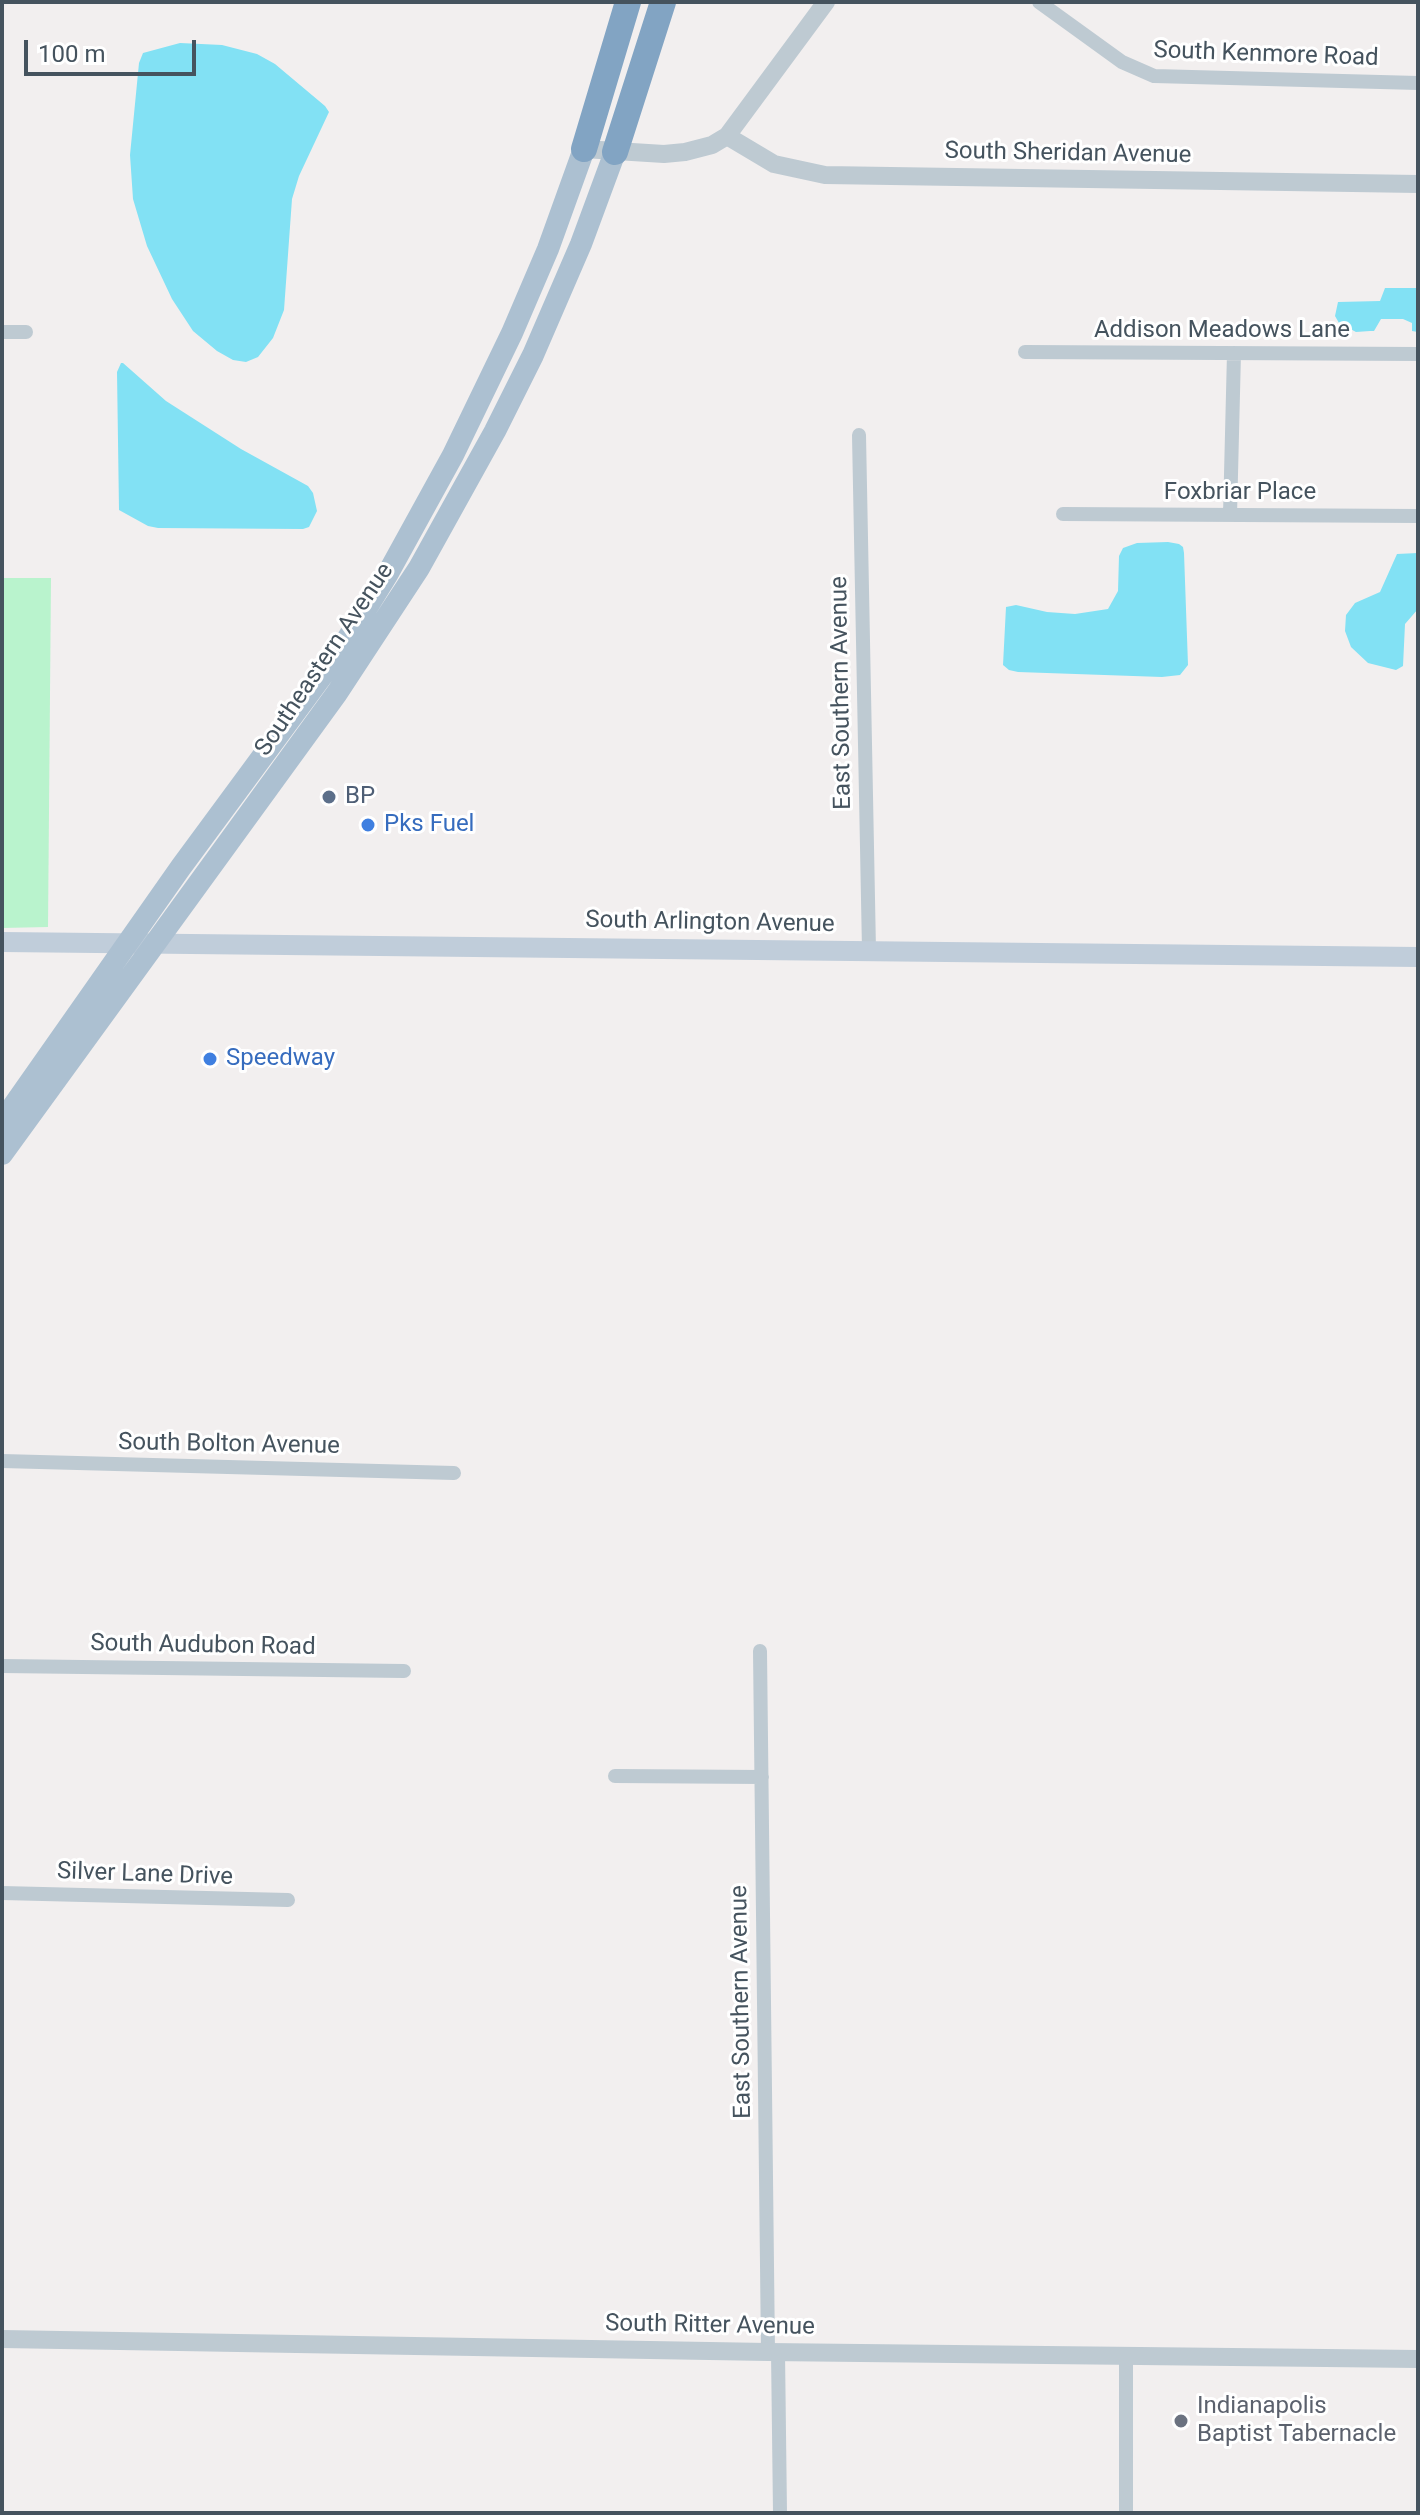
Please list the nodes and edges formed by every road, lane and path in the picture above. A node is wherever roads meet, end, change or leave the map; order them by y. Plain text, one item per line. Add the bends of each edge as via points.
1 (628, 2) edge
2 (663, 2) edge
3 (826, 2) edge
4 (1039, 2) edge
5 (1418, 83) edge
6 (727, 136) junction
7 (584, 149) junction
8 (615, 152) junction
9 (1418, 184) edge
10 (2, 332) edge
11 (26, 332) dead end
12 (1025, 352) dead end
13 (1234, 353) junction
14 (1418, 354) edge
15 (859, 435) dead end
16 (1063, 514) dead end
17 (1230, 515) junction
18 (1418, 516) edge
19 (2, 942) edge
20 (157, 943) junction
21 (129, 944) junction
22 (869, 950) junction
23 (1418, 957) edge
24 (2, 1122) edge
25 (2, 1154) edge
26 (2, 1461) edge
27 (454, 1473) dead end
28 (760, 1651) dead end
29 (2, 1666) edge
30 (404, 1671) dead end
31 (615, 1776) dead end
32 (762, 1777) junction
33 (2, 1893) edge
34 (288, 1900) dead end
35 (2, 2339) edge
36 (773, 2352) junction
37 (1126, 2355) junction
38 (1418, 2359) edge
39 (780, 2513) edge
40 (1126, 2513) edge

1 - 7 highway
2 - 8 highway
3 - 6 street
4 - 5 street, South Kenmore Road via 1122,62 1149,75
6 - 8 street via 685,152
6 - 9 street, South Sheridan Avenue via 774,164 825,175
7 - 8 street
7 - 21 main road, Southeastern Avenue via 512,333 394,562 338,654
8 - 20 main road, Southeastern Avenue via 533,355 419,568 337,693
10 - 11 street
12 - 13 street, Addison Meadows Lane
13 - 14 street, Addison Meadows Lane
13 - 17 street
15 - 22 street, East Southern Avenue
16 - 17 street, Foxbriar Place
17 - 18 street, Foxbriar Place
19 - 21 main road, South Arlington Avenue
20 - 21 main road, South Arlington Avenue
20 - 22 main road, South Arlington Avenue
20 - 25 main road, Southeastern Avenue
21 - 24 main road, Southeastern Avenue
22 - 23 main road, South Arlington Avenue
26 - 27 street, South Bolton Avenue
28 - 32 street, East Southern Avenue
29 - 30 street, South Audubon Road
31 - 32 street
32 - 36 street, East Southern Avenue
33 - 34 street, Silver Lane Drive
35 - 36 street, South Ritter Avenue
36 - 37 street, South Ritter Avenue
36 - 39 street, East Southern Avenue
37 - 38 street, South Ritter Avenue
37 - 40 street

